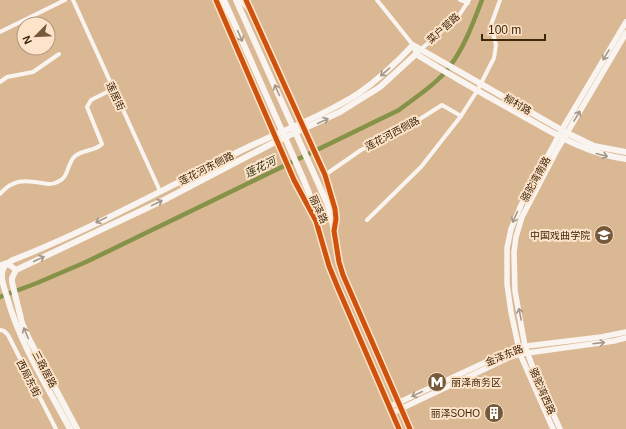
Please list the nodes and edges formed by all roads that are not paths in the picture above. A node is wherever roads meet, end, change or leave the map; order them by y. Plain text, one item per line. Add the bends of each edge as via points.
1 (65, 0) edge
2 (73, 0) edge
3 (216, 0) edge
4 (223, 0) edge
5 (236, 0) edge
6 (241, 0) edge
7 (246, 0) edge
8 (377, 0) edge
9 (460, 0) edge
10 (500, 0) edge
11 (468, 1) edge
12 (251, 11) junction
13 (226, 22) junction
14 (626, 22) edge
15 (0, 32) edge
16 (626, 33) edge
17 (414, 45) junction
18 (421, 49) junction
19 (59, 54) dead end
20 (416, 54) junction
21 (0, 82) edge
22 (482, 83) junction
23 (113, 89) junction
24 (477, 91) junction
25 (461, 116) junction
26 (301, 123) junction
27 (293, 126) junction
28 (283, 131) junction
29 (305, 131) junction
30 (563, 135) junction
31 (298, 136) junction
32 (286, 137) junction
33 (276, 138) junction
34 (626, 152) edge
35 (626, 159) edge
36 (325, 175) junction
37 (160, 191) junction
38 (0, 194) edge
39 (367, 220) dead end
40 (316, 221) junction
41 (334, 231) junction
42 (7, 263) junction
43 (0, 265) edge
44 (16, 270) junction
45 (0, 330) edge
46 (626, 335) edge
47 (525, 346) junction
48 (518, 347) junction
49 (527, 353) junction
50 (520, 354) junction
51 (400, 406) junction
52 (391, 410) junction
53 (56, 429) edge
54 (70, 429) edge
55 (77, 429) edge
56 (399, 429) edge
57 (410, 429) edge
58 (553, 429) edge
59 (560, 429) edge

1 - 15 street
2 - 23 street, 莲居街
3 - 13 street, 丽泽路
4 - 13 main road
4 -> 28 main road, 丽泽路
27 -> 5 main road, 丽泽路
6 - 12 main road
7 - 12 street, 丽泽路
8 - 17 street
9 - 11 street
10 - 22 street via 491,24 496,45 494,58
11 - 18 street, 菜户营路 via 455,20
12 - 26 street, 丽泽路
13 - 33 street, 丽泽路
14 -> 30 street, 骆驼湾南路
30 -> 16 street, 骆驼湾南路
17 - 18 main road, 柳村路
17 - 20 street
17 -> 26 main road, 莲花河东侧路 via 360,92
18 - 20 street, 菜户营路
18 - 22 main road, 柳村路
19 - 21 street via 33,72 7,77
20 - 24 main road, 柳村路
29 -> 20 main road, 莲花河东侧路 via 380,87
22 - 24 street
22 - 30 main road, 柳村路
23 - 37 street, 莲居街
23 - 38 street via 91,100 87,107 102,144 98,148 76,155 70,162 66,174 57,182 51,184 20,181
24 - 25 street
24 - 30 main road, 柳村路
25 - 36 street, 莲花河西侧路 via 442,105 409,126 361,150
25 - 39 street via 421,167
26 - 27 main road, 莲花河东侧路
26 - 29 street, 丽泽路
27 - 28 main road, 莲花河东侧路
27 - 31 main road, 丽泽路
28 - 32 main road, 丽泽路
28 - 33 main road, 莲花河东侧路
29 - 31 main road, 莲花河东侧路
29 - 36 street, 丽泽路
30 - 34 main road, 柳村路 via 594,146
30 -> 35 main road, 柳村路 via 595,153
47 -> 30 street, 骆驼湾南路 via 515,291 516,237 522,217
30 -> 48 street, 骆驼湾南路 via 510,229 506,248 507,284
31 - 32 main road, 莲花河东侧路
31 - 41 main road, 丽泽路 via 327,203
32 - 33 main road, 莲花河东侧路
32 - 40 main road, 丽泽路 via 309,193
33 - 37 main road, 莲花河东侧路
33 - 40 street, 丽泽路 via 294,180
44 -> 33 main road, 莲花河东侧路 via 164,200
36 - 41 street, 丽泽路 via 335,209
37 -> 42 main road, 莲花河东侧路
40 - 52 main road, 丽泽路 via 338,288
41 - 51 main road, 丽泽路 via 343,275
42 - 43 street
42 - 44 street
42 - 54 main road, 三路居路 via 2,273 10,309 25,345
55 -> 44 main road, 三路居路 via 22,322 12,282
45 - 53 street, 西局东街 via 8,335
46 - 47 street, 金泽东路
49 -> 46 street, 金泽东路 via 614,341
47 - 48 street, 金泽东路
47 - 49 street, 骆驼湾南路
48 - 50 street, 骆驼湾南路
48 -> 51 street, 金泽东路
49 - 50 street, 金泽东路
49 - 59 street, 骆驼湾西路
50 - 51 street, 金泽东路
50 - 58 street, 骆驼湾西路
51 - 52 street, 金泽东路
51 - 57 main road, 丽泽路
52 - 56 main road, 丽泽路

